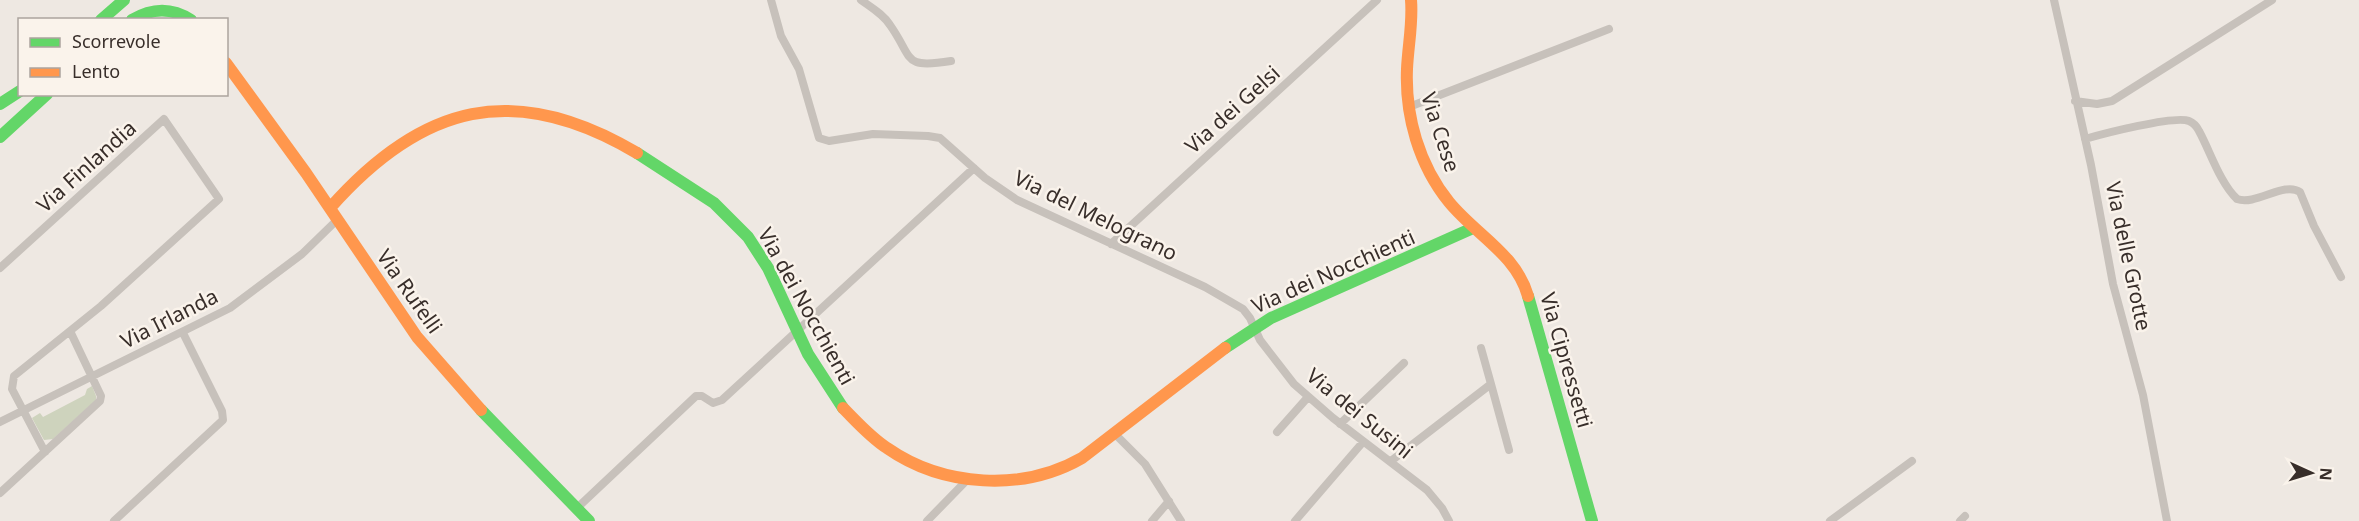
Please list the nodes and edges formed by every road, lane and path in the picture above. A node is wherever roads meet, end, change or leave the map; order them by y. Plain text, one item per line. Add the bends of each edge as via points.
1 (124, 0) edge
2 (771, 0) edge
3 (861, 0) edge
4 (1377, 0) edge
5 (1411, 0) edge
6 (2054, 0) edge
7 (2272, 0) edge
8 (104, 18) edge
9 (136, 18) edge
10 (188, 18) edge
11 (1609, 29) dead end
12 (951, 62) dead end
13 (228, 66) edge
14 (18, 92) edge
15 (46, 96) edge
16 (2075, 101) junction
17 (0, 104) edge
18 (1409, 107) junction
19 (0, 137) edge
20 (2085, 139) junction
21 (974, 168) junction
22 (330, 208) junction
23 (337, 220) junction
24 (1473, 228) junction
25 (1111, 244) junction
26 (0, 268) edge
27 (2341, 277) dead end
28 (1254, 327) junction
29 (70, 331) junction
30 (797, 332) junction
31 (183, 333) junction
32 (1481, 348) dead end
33 (1404, 363) dead end
34 (92, 377) junction
35 (1491, 384) junction
36 (1308, 398) junction
37 (24, 411) junction
38 (0, 422) edge
39 (1340, 424) junction
40 (1278, 432) dead end
41 (1115, 434) junction
42 (1364, 442) junction
43 (1509, 450) dead end
44 (45, 452) junction
45 (1391, 461) junction
46 (1912, 461) dead end
47 (968, 479) junction
48 (0, 493) edge
49 (1169, 501) junction
50 (576, 508) junction
51 (114, 521) edge
52 (589, 521) edge
53 (927, 521) edge
54 (1152, 521) edge
55 (1181, 521) edge
56 (1296, 521) edge
57 (1449, 521) edge
58 (1592, 521) edge
59 (1830, 521) edge
60 (2167, 521) edge

1 - 8 street
2 - 21 street, Via del Melograno via 781,36 797,65 819,138 829,141 873,134 933,136 947,143
3 - 12 street via 885,19 913,61 924,65
4 - 25 street, Via dei Gelsi
5 - 18 street, Via Cese
6 - 16 street, Via delle Grotte
7 - 16 street via 2112,101
9 - 10 street via 163,9
11 - 18 street
13 - 22 street, Via Rufelli
14 - 17 street
15 - 19 street
16 - 20 street, Via delle Grotte
18 - 24 street, Via Cese via 1431,176
20 - 27 street via 2158,123 2191,122 2237,199 2249,200 2290,189 2300,192
20 - 60 street, Via delle Grotte via 2113,284 2143,395
21 - 25 street, Via del Melograno via 1017,200
21 - 30 street
22 - 23 street, Via Rufelli
22 - 30 street, Via dei Nocchienti via 374,164 428,128 500,112 562,118 629,149 689,185 728,215 761,254
23 - 31 street, Via Irlanda via 302,254 247,296
23 - 50 street, Via Rufelli via 434,357
24 - 28 street, Via dei Nocchienti
24 - 58 street, Via Cipressetti via 1507,256 1524,282
25 - 28 street, Via del Melograno via 1234,302
26 - 29 street, Via Finlandia via 164,119 219,199
28 - 36 street, Via dei Susini via 1278,365
28 - 41 street, Via dei Nocchienti
29 - 34 street
29 - 37 street, Via Finlandia via 14,377 12,389
30 - 47 street, Via dei Nocchienti via 836,399 868,436 912,463
30 - 50 street via 720,401 713,403 696,396
31 - 34 street, Via Irlanda
31 - 51 street via 223,420
32 - 35 street
33 - 39 street
34 - 37 street, Via Irlanda
34 - 44 street via 101,396 99,403
35 - 43 street
35 - 45 street
36 - 39 street, Via dei Susini
36 - 40 street
37 - 38 street, Via Irlanda
37 - 44 street, Via Finlandia
39 - 42 street, Via dei Susini
41 - 47 street, Via dei Nocchienti via 1075,462 1051,472 1013,479
41 - 49 street via 1145,464
42 - 45 street, Via dei Susini
42 - 56 street
44 - 48 street
45 - 57 street, Via dei Susini via 1431,494
46 - 59 street
47 - 53 street
49 - 54 street
49 - 55 street
50 - 52 street, Via Rufelli

